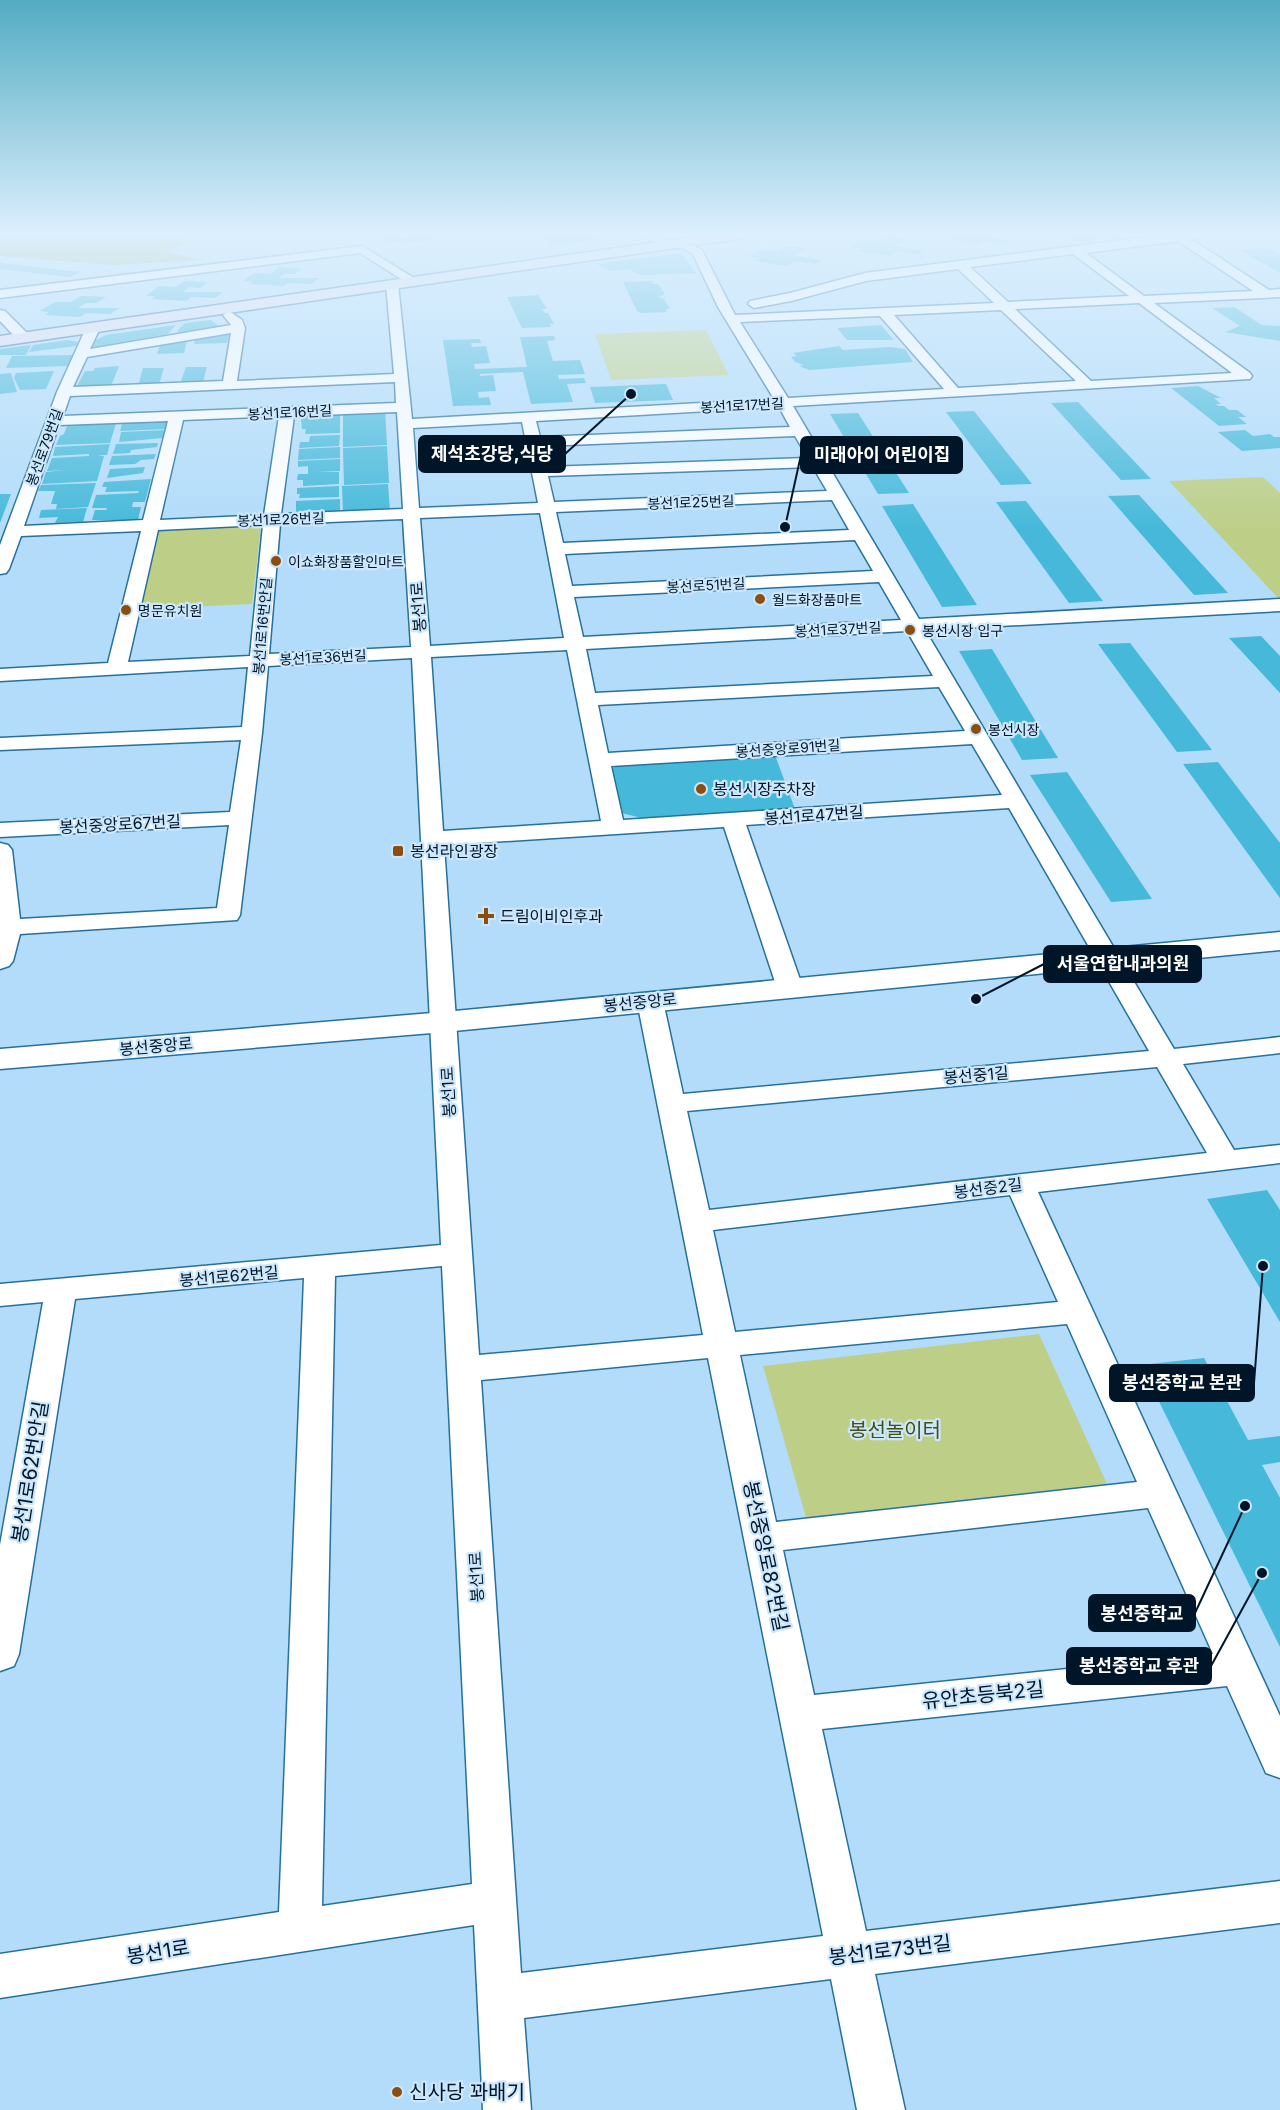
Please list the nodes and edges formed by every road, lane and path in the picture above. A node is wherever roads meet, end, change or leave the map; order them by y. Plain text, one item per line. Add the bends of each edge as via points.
1 (18, 332) edge
2 (58, 332) edge
3 (91, 332) edge
4 (210, 332) edge
5 (237, 332) edge
6 (397, 332) edge
7 (746, 332) edge
8 (902, 332) edge
9 (1031, 332) edge
10 (1186, 332) edge
11 (23, 337) junction
12 (0, 341) edge
13 (81, 354) junction
14 (401, 378) junction
15 (229, 385) junction
16 (1088, 385) junction
17 (64, 392) junction
18 (955, 393) junction
19 (783, 402) junction
20 (286, 412) junction
21 (404, 415) junction
22 (176, 417) junction
23 (528, 417) junction
24 (53, 421) junction
25 (799, 431) junction
26 (533, 442) junction
27 (817, 462) junction
28 (539, 470) junction
29 (836, 495) junction
30 (547, 508) junction
31 (412, 514) junction
32 (272, 520) junction
33 (150, 525) junction
34 (15, 531) junction
35 (859, 535) junction
36 (555, 549) junction
37 (0, 569) edge
38 (883, 576) junction
39 (563, 584) junction
40 (1280, 605) edge
41 (912, 626) junction
42 (575, 644) junction
43 (421, 652) junction
44 (259, 661) junction
45 (117, 668) junction
46 (0, 675) edge
47 (944, 681) junction
48 (586, 700) junction
49 (252, 733) junction
50 (977, 737) junction
51 (0, 744) edge
52 (599, 760) junction
53 (1015, 801) junction
54 (241, 818) junction
55 (733, 820) junction
56 (613, 828) junction
57 (0, 830) edge
58 (433, 839) junction
59 (0, 850) edge
60 (9, 927) junction
61 (1280, 941) edge
62 (1107, 957) junction
63 (0, 961) edge
64 (790, 988) junction
65 (650, 1001) junction
66 (444, 1022) junction
67 (1280, 1045) edge
68 (1166, 1058) junction
69 (0, 1059) edge
70 (671, 1104) junction
71 (1280, 1154) edge
72 (1226, 1161) junction
73 (1020, 1184) junction
74 (696, 1222) junction
75 (457, 1254) junction
76 (320, 1268) junction
77 (61, 1290) junction
78 (0, 1295) edge
79 (1078, 1312) junction
80 (722, 1345) junction
81 (464, 1369) junction
82 (1159, 1493) junction
83 (762, 1538) junction
84 (0, 1654) edge
85 (1238, 1668) junction
86 (799, 1714) junction
87 (1280, 1760) edge
88 (495, 1901) junction
89 (1280, 1902) edge
90 (300, 1931) junction
91 (849, 1955) junction
92 (0, 1976) edge
93 (500, 1998) junction
94 (507, 2110) edge
95 (881, 2110) edge

1 - 11 street
2 - 11 main road
3 - 13 street, 봉선로79번길
4 - 13 street
5 - 15 street
6 - 14 street, 봉선1로
7 - 19 street
8 - 18 street
9 - 16 street
10 - 16 street, 봉선1로17번길 via 1245,376
11 - 12 main road
13 - 17 street, 봉선로79번길
14 - 15 street
14 - 21 street, 봉선1로
15 - 17 street
16 - 18 street, 봉선1로17번길
17 - 24 street, 봉선로79번길
18 - 19 street, 봉선1로17번길
19 - 23 street, 봉선1로17번길
19 - 25 street
20 - 21 street, 봉선1로16번길
20 - 22 street, 봉선1로16번길
20 - 32 street, 봉선1로16번안길
21 - 23 street, 봉선1로17번길
21 - 31 street, 봉선1로
22 - 24 street, 봉선1로16번길
22 - 33 street
23 - 26 street
24 - 34 street, 봉선로79번길
25 - 26 street
25 - 27 street
26 - 28 street
27 - 28 street
27 - 29 street
28 - 30 street
29 - 30 street, 봉선1로25번길
29 - 35 street
30 - 31 street, 봉선1로25번길
30 - 36 street
31 - 32 street, 봉선1로26번길
31 - 43 street, 봉선1로
32 - 33 street, 봉선1로26번길
32 - 44 street, 봉선1로16번안길
33 - 34 street, 봉선1로26번길
33 - 45 street
34 - 37 street, 봉선로79번길
35 - 36 street
35 - 38 street
36 - 39 street
38 - 39 street, 봉선로51번길
38 - 41 street
39 - 42 street
40 - 41 street, 봉선1로37번길
41 - 42 street, 봉선1로37번길
41 - 47 street
42 - 43 street, 봉선1로37번길
42 - 48 street
43 - 44 street, 봉선1로36번길
43 - 58 street, 봉선1로
44 - 45 street, 봉선1로36번길
44 - 49 street, 봉선1로16번안길
45 - 46 street, 봉선1로36번길
47 - 48 street
47 - 50 street
48 - 52 street
49 - 51 street
49 - 54 street, 봉선1로16번안길
50 - 52 street, 봉선중앙로91번길
50 - 53 street
52 - 56 street
53 - 55 street, 봉선1로47번길
53 - 62 street
54 - 57 street, 봉선중앙로67번길
54 - 60 street, 봉선1로16번안길 via 228,915
55 - 56 street, 봉선1로47번길
55 - 64 street
56 - 58 street, 봉선1로47번길
58 - 66 street, 봉선1로
59 - 60 street
60 - 63 street
61 - 62 street, 봉선중앙로
62 - 64 street, 봉선중앙로
62 - 68 street
64 - 65 street, 봉선중앙로
65 - 66 street, 봉선중앙로
65 - 70 street, 봉선중앙로82번길
66 - 69 street, 봉선중앙로
66 - 75 street, 봉선1로
67 - 68 street, 봉선중1길
68 - 70 street, 봉선중1길
68 - 72 street
70 - 74 street, 봉선중앙로82번길
71 - 72 street, 봉선중2길
72 - 73 street, 봉선중2길
73 - 74 street, 봉선중2길
73 - 79 street
74 - 80 street, 봉선중앙로82번길
75 - 76 street, 봉선1로62번길
75 - 81 street, 봉선1로
76 - 77 street, 봉선1로62번길
76 - 90 street
77 - 78 street, 봉선1로62번길
77 - 84 street, 봉선1로62번안길
79 - 80 street
79 - 82 street
80 - 81 street
80 - 83 street, 봉선중앙로82번길
81 - 88 street, 봉선1로
82 - 83 street
82 - 85 street
83 - 86 street, 봉선중앙로82번길
85 - 86 street, 유안초등북2길
85 - 87 street
86 - 91 street, 봉선중앙로82번길
88 - 90 street, 봉선1로
88 - 93 street, 봉선1로
89 - 91 street, 봉선1로73번길
90 - 92 street, 봉선1로
91 - 93 street, 봉선1로73번길
91 - 95 street, 봉선중앙로82번길
93 - 94 street, 봉선1로

